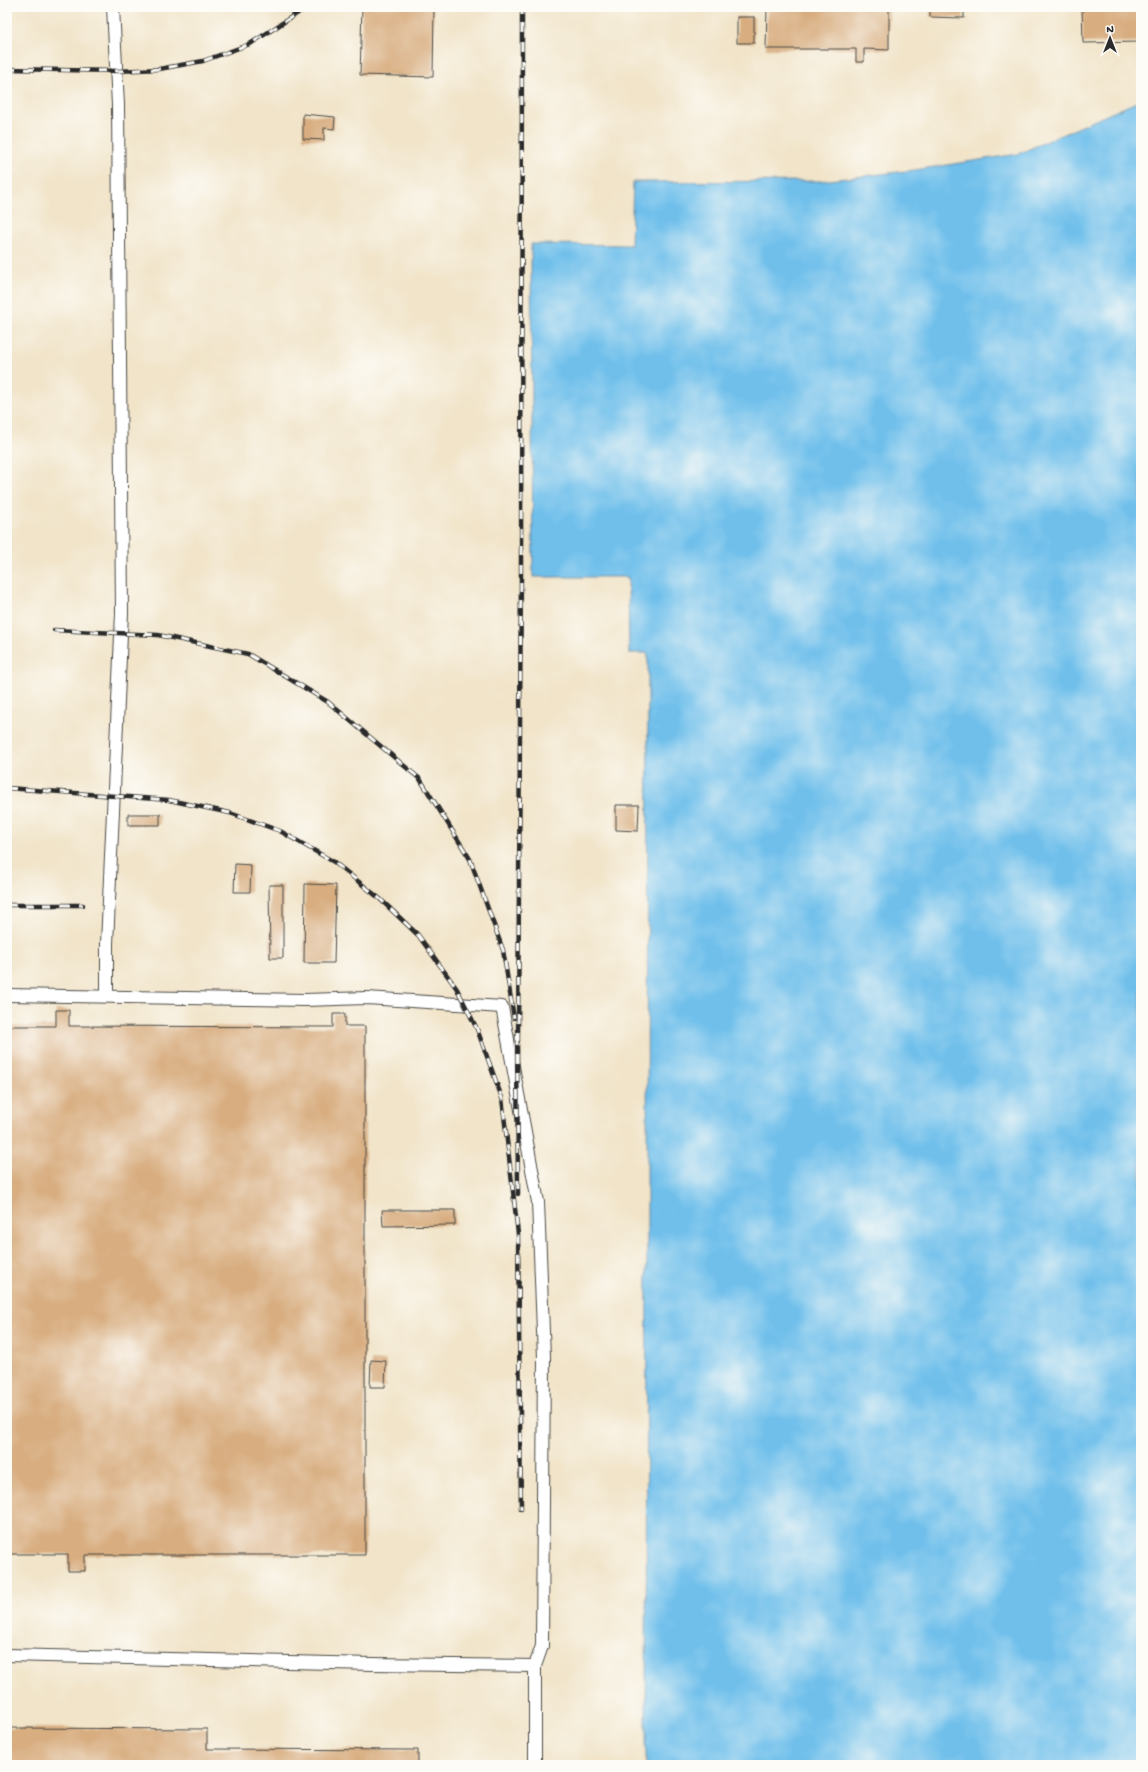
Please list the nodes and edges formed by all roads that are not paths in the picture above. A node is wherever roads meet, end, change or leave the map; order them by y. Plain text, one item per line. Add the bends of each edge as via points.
1 (113, 7) edge
2 (7, 995) edge
3 (106, 996) junction
4 (7, 1654) edge
5 (535, 1666) junction
6 (535, 1765) edge

1 - 3 lane via 118,105 122,613
2 - 3 lane
3 - 5 lane via 305,1000 367,998 502,1007 538,1202 544,1357 542,1646
4 - 5 lane
5 - 6 lane

